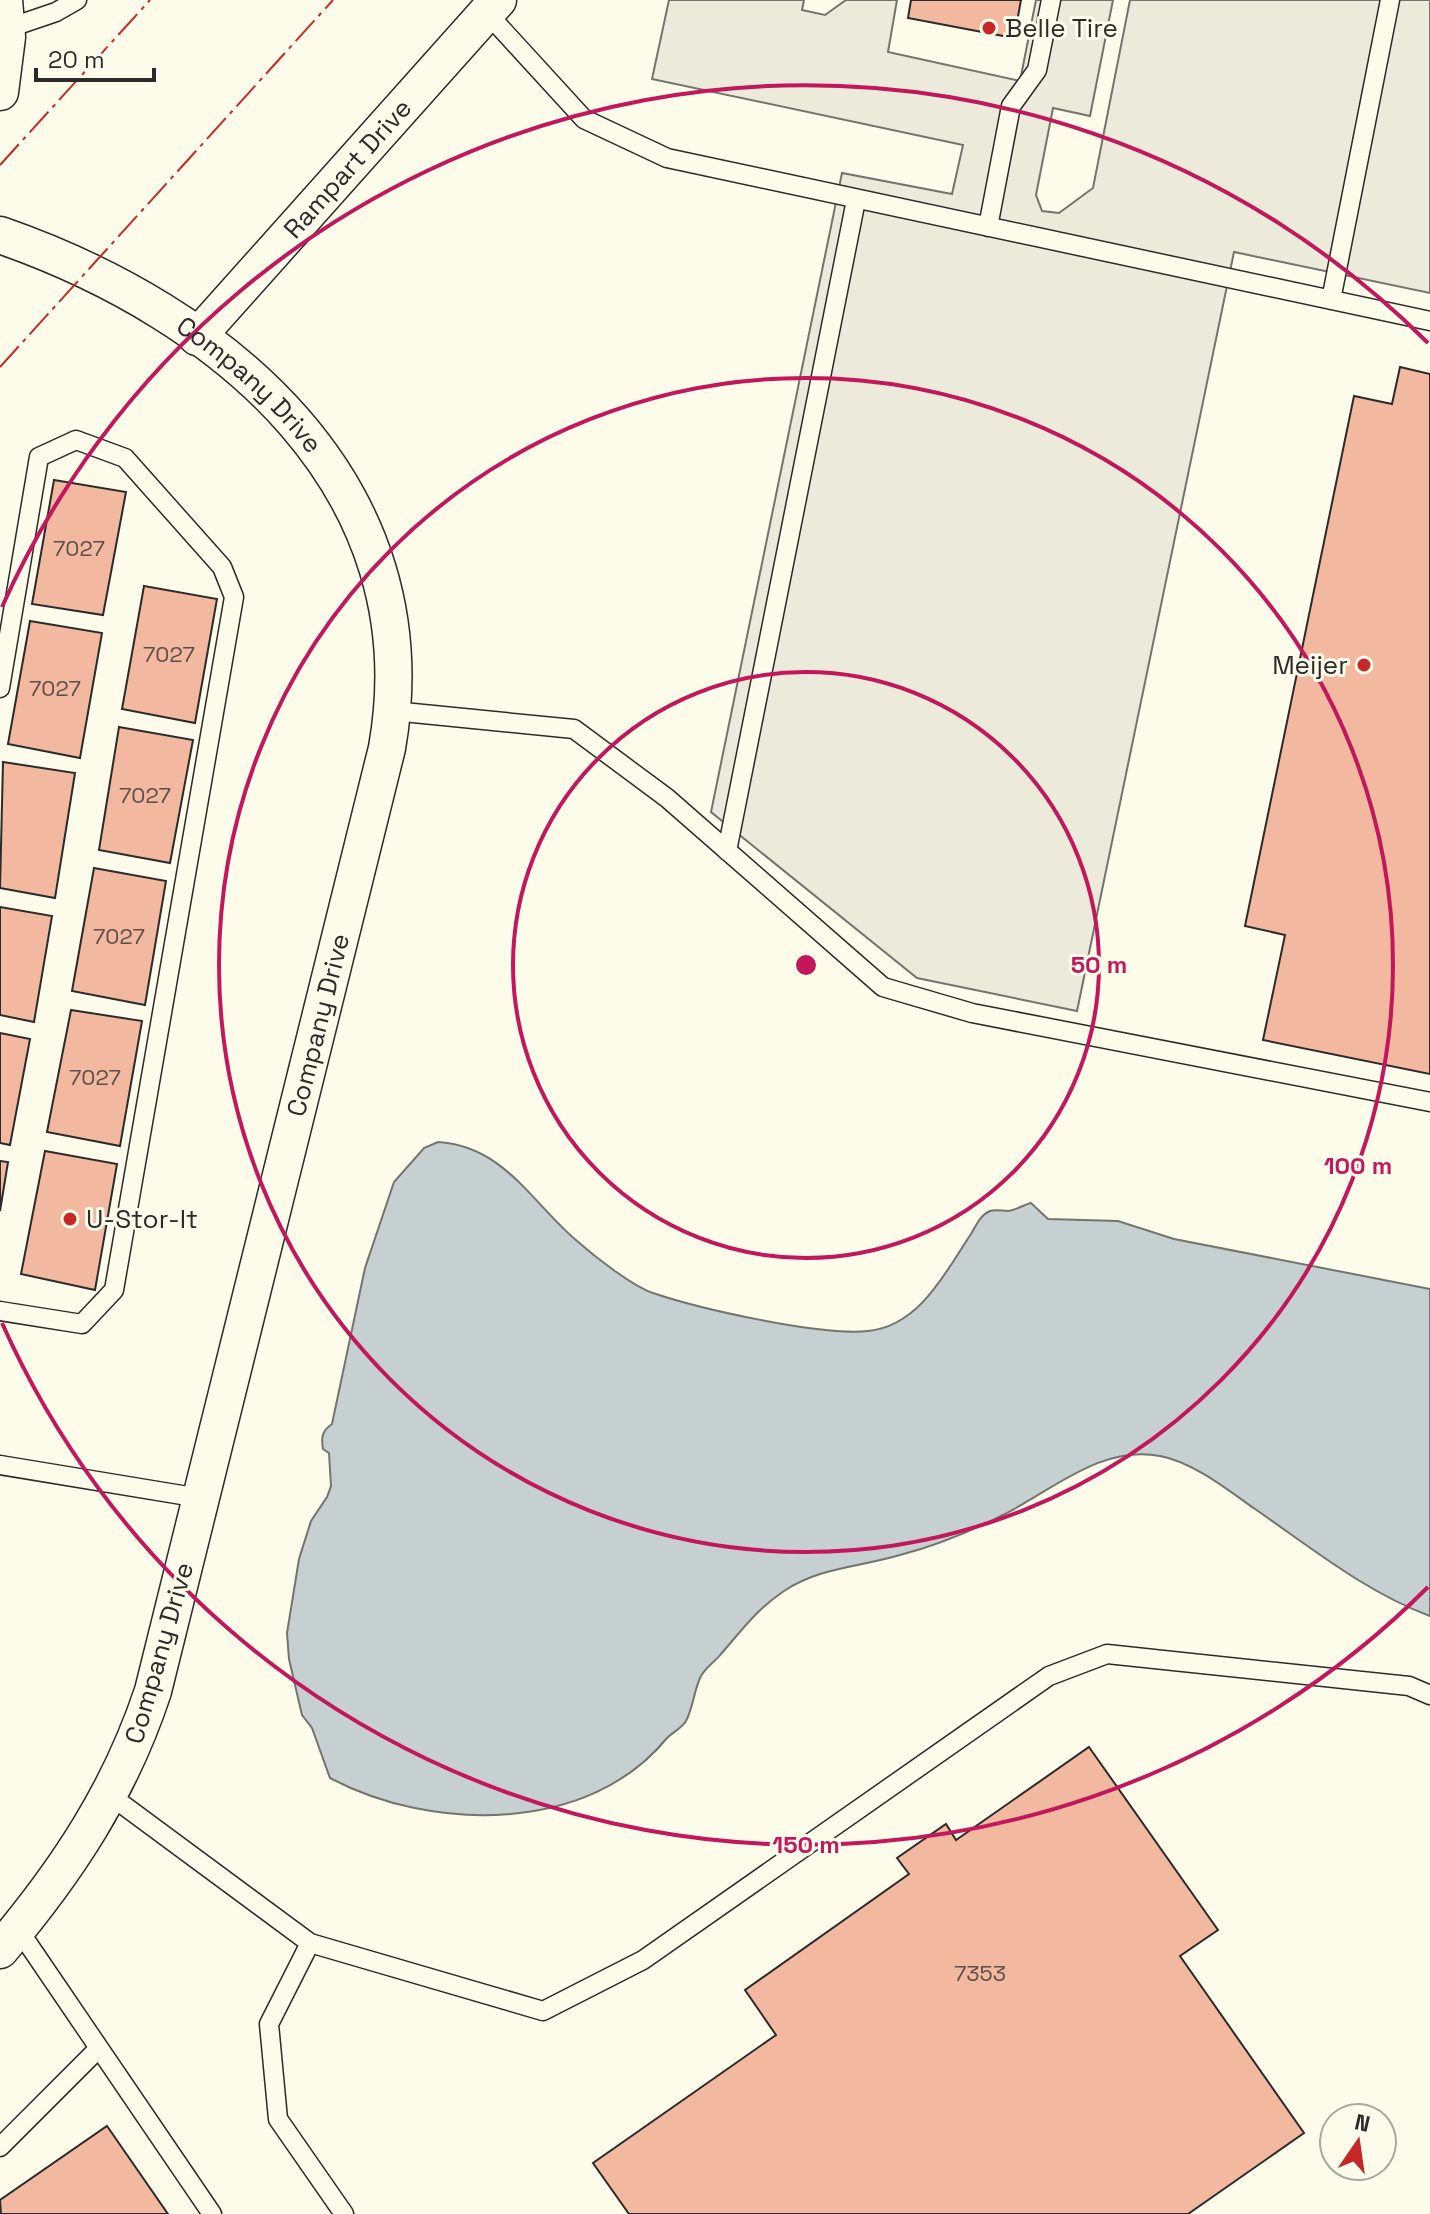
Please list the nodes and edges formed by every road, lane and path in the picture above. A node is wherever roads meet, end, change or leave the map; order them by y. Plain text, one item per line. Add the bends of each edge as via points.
1 (77, 0) edge
2 (1051, 0) edge
3 (1390, 0) edge
4 (492, 6) edge
5 (4, 8) edge
6 (0, 92) edge
7 (856, 200) junction
8 (988, 227) junction
9 (0, 235) edge
10 (1331, 300) junction
11 (1430, 321) edge
12 (197, 337) junction
13 (0, 688) edge
14 (393, 711) junction
15 (727, 851) junction
16 (1430, 1102) edge
17 (0, 1311) edge
18 (0, 1465) edge
19 (200, 1498) junction
20 (1430, 1695) edge
21 (111, 1796) junction
22 (9, 1940) edge
23 (310, 1943) junction
24 (99, 2048) junction
25 (0, 2147) edge
26 (212, 2214) edge
27 (344, 2214) edge

1 - 5 lane via 56,12
2 - 8 lane via 1037,70 1011,106
3 - 10 lane
4 - 7 lane via 584,119 667,158
4 - 12 street, Rampart Drive
5 - 6 street
7 - 8 lane
7 - 15 lane
8 - 10 lane
9 - 12 street, Company Drive via 87,271
10 - 11 lane
12 - 14 street, Company Drive via 250,377 311,441 355,508 378,562 389,610 395,657
13 - 17 lane via 39,457 76,440 125,458 222,567 234,597 114,1290 82,1324
14 - 15 lane via 574,729 667,798
14 - 19 street, Company Drive
15 - 16 lane via 883,987 972,1013
18 - 19 lane
19 - 21 street, Company Drive via 153,1691
20 - 23 lane via 1409,1686 1107,1654 1049,1676 643,1960 543,2011
21 - 22 street, Company Drive via 73,1859
21 - 23 lane
22 - 24 lane
23 - 27 lane via 269,2024 278,2119
24 - 25 lane
24 - 26 lane

